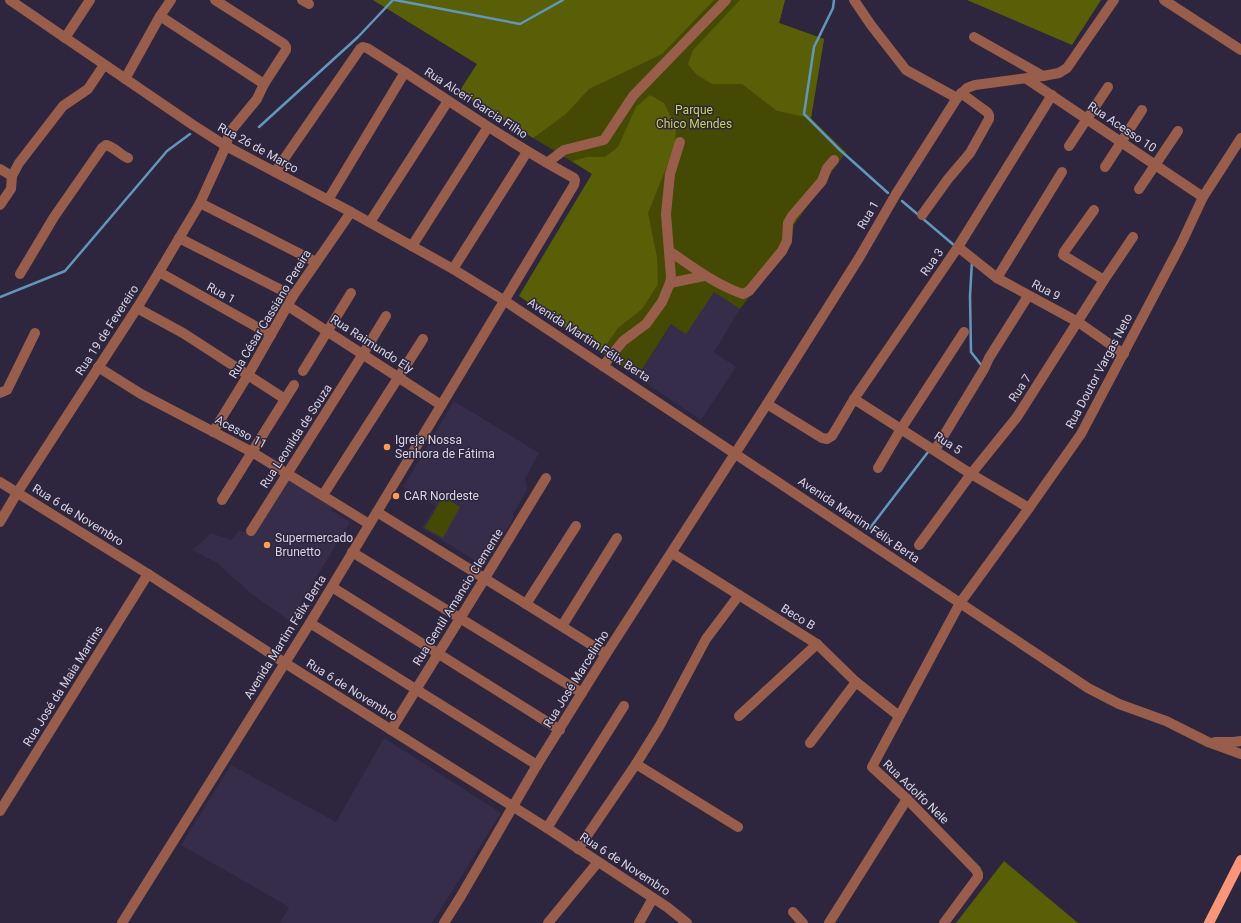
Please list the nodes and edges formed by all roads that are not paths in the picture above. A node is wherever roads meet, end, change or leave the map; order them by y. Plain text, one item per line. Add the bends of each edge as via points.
1 (10, 0) edge
2 (90, 0) edge
3 (171, 0) edge
4 (215, 0) edge
5 (726, 0) edge
6 (854, 0) edge
7 (1114, 0) edge
8 (1164, 0) edge
9 (160, 16) junction
10 (974, 37) dead end
11 (65, 38) junction
12 (1241, 50) edge
13 (104, 65) junction
14 (405, 72) junction
15 (1043, 76) junction
16 (125, 78) junction
17 (1027, 78) junction
18 (264, 84) junction
19 (1108, 87) dead end
20 (959, 95) junction
21 (1052, 95) junction
22 (448, 101) junction
23 (1142, 110) dead end
24 (1087, 119) junction
25 (488, 127) junction
26 (1178, 131) dead end
27 (1241, 138) edge
28 (680, 142) dead end
29 (1122, 142) junction
30 (226, 146) junction
31 (1069, 146) dead end
32 (527, 152) junction
33 (128, 158) dead end
34 (834, 160) dead end
35 (547, 163) junction
36 (1156, 165) junction
37 (1105, 168) dead end
38 (0, 170) edge
39 (275, 172) junction
40 (1062, 172) dead end
41 (12, 176) junction
42 (575, 180) joint
43 (1139, 189) dead end
44 (1203, 197) junction
45 (328, 200) junction
46 (200, 203) junction
47 (0, 205) edge
48 (1094, 210) dead end
49 (351, 212) junction
50 (922, 215) dead end
51 (370, 222) junction
52 (1133, 237) dead end
53 (179, 238) junction
54 (412, 246) junction
55 (958, 247) junction
56 (669, 251) junction
57 (316, 262) junction
58 (453, 269) junction
59 (159, 272) junction
60 (20, 274) dead end
61 (704, 276) junction
62 (996, 278) junction
63 (1104, 280) junction
64 (670, 283) junction
65 (351, 293) dead end
66 (293, 296) junction
67 (1028, 296) junction
68 (505, 301) junction
69 (288, 306) junction
70 (137, 308) junction
71 (386, 316) dead end
72 (1078, 322) junction
73 (328, 332) junction
74 (964, 332) dead end
75 (35, 333) dead end
76 (271, 335) junction
77 (423, 339) dead end
78 (363, 354) junction
79 (1124, 354) junction
80 (603, 366) junction
81 (98, 367) junction
82 (303, 371) dead end
83 (248, 375) junction
84 (398, 377) junction
85 (294, 384) dead end
86 (0, 393) edge
87 (285, 399) junction
88 (854, 399) junction
89 (767, 404) junction
90 (441, 405) junction
91 (901, 429) junction
92 (213, 432) junction
93 (935, 450) junction
94 (252, 452) junction
95 (736, 453) junction
96 (878, 468) dead end
97 (287, 473) junction
98 (971, 474) junction
99 (546, 478) dead end
100 (0, 482) edge
101 (17, 493) junction
102 (323, 496) junction
103 (222, 500) dead end
104 (1029, 508) junction
105 (376, 512) junction
106 (0, 522) edge
107 (369, 524) junction
108 (576, 526) dead end
109 (251, 531) dead end
110 (617, 538) dead end
111 (919, 545) dead end
112 (352, 552) junction
113 (672, 553) junction
114 (148, 574) junction
115 (486, 578) junction
116 (332, 587) junction
117 (739, 595) junction
118 (960, 603) junction
119 (526, 604) junction
120 (460, 618) junction
121 (310, 623) junction
122 (562, 626) junction
123 (817, 644) junction
124 (438, 653) junction
125 (606, 654) junction
126 (285, 663) junction
127 (856, 682) junction
128 (416, 689) junction
129 (582, 693) junction
130 (624, 706) dead end
131 (740, 716) dead end
132 (899, 716) junction
133 (391, 730) junction
134 (560, 730) junction
135 (1241, 740) edge
136 (1208, 742) junction
137 (810, 743) dead end
138 (1241, 754) edge
139 (636, 764) junction
140 (537, 765) junction
141 (907, 799) junction
142 (513, 806) junction
143 (0, 811) edge
144 (738, 827) dead end
145 (547, 828) junction
146 (578, 849) junction
147 (1241, 860) edge
148 (598, 862) junction
149 (653, 898) junction
150 (793, 912) dead end
151 (122, 923) edge
152 (444, 923) edge
153 (548, 923) edge
154 (639, 923) edge
155 (687, 923) edge
156 (803, 923) edge
157 (829, 923) edge
158 (944, 923) edge
159 (1209, 923) edge

1 - 11 street, Rua 26 de Março
2 - 11 street
3 - 9 street
4 - 18 street, Rua 19 de Fevereiro via 286,47
5 - 35 street via 633,96 604,140 564,150
6 - 20 street via 906,70
7 - 15 street via 1067,68 1059,73
8 - 12 street
9 - 16 street
9 - 18 street
10 - 15 street
11 - 13 street, Rua 26 de Março
13 - 16 street, Rua 26 de Março
13 - 41 street via 82,94 63,106
14 - 22 street, Rua Alceri Garcia Filho
14 - 39 street, Rua Alceri Garcia Filho via 367,48 360,49
14 - 45 street
15 - 17 street
16 - 30 street, Rua 26 de Março
17 - 20 street via 975,85
17 - 21 street, Rua Acesso 10
18 - 30 street, Rua 19 de Fevereiro via 257,99 229,133
19 - 24 street
20 - 50 street via 987,112 989,120 970,153
20 - 89 street, Rua 1
21 - 24 street, Rua Acesso 10
21 - 55 street, Rua 3
22 - 25 street, Rua Alceri Garcia Filho
22 - 51 street
23 - 29 street
24 - 29 street, Rua Acesso 10
24 - 31 street
25 - 32 street, Rua Alceri Garcia Filho
25 - 54 street
26 - 36 street
27 - 44 street, Rua Doutor Vargas Neto
28 - 56 street via 670,174 666,214
29 - 36 street, Rua Acesso 10
29 - 37 street
30 - 39 street, Rua 26 de Março
30 - 46 street, Rua 19 de Fevereiro
32 - 35 street, Rua Alceri Garcia Filho
32 - 58 street
33 - 60 street via 112,147 106,145 102,148 54,217
34 - 61 street via 827,168 822,181 788,223 787,241 782,252 749,291 743,294 737,292
35 - 42 street, Rua Alceri Garcia Filho
36 - 43 street
36 - 44 street, Rua Acesso 10
38 - 41 street
39 - 45 street, Rua 26 de Março
40 - 62 street
41 - 47 street via 11,189
42 - 68 street, Avenida Martim Félix Berta
44 - 79 street, Rua Doutor Vargas Neto
45 - 49 street, Rua 26 de Março
46 - 53 street, Rua 19 de Fevereiro
46 - 57 street
48 - 63 street via 1063,255
49 - 51 street, Rua 26 de Março
49 - 57 street, Rua César Cassiano Pereira
51 - 54 street, Rua 26 de Março
52 - 63 street, Rua 7
53 - 59 street, Rua 19 de Fevereiro
53 - 66 street
54 - 58 street, Rua 26 de Março
55 - 62 street, Rua 9
55 - 88 street, Rua 3
56 - 61 street
56 - 64 street
57 - 66 street, Rua César Cassiano Pereira
58 - 68 street, Rua 26 de Março
59 - 70 street, Rua 19 de Fevereiro
59 - 76 street, Rua 1
61 - 64 street
62 - 67 street, Rua 9
63 - 72 street, Rua 7
64 - 80 street via 662,302 646,324 623,341
65 - 73 street
66 - 69 street, Rua César Cassiano Pereira
67 - 72 street, Rua 9
67 - 93 street
68 - 80 street, Avenida Martim Félix Berta
68 - 90 street, Avenida Martim Félix Berta
69 - 73 street, Rua Raimundo Ely
69 - 76 street, Rua César Cassiano Pereira
70 - 81 street, Rua 19 de Fevereiro
70 - 83 street via 183,333
71 - 78 street, Rua Leonilda de Souza
72 - 79 street, Rua 9
72 - 98 street, Rua 7 via 1017,417
73 - 78 street, Rua Raimundo Ely
73 - 82 street
74 - 91 street
75 - 86 street via 7,390
76 - 83 street, Rua César Cassiano Pereira
77 - 84 street
78 - 84 street, Rua Raimundo Ely
78 - 97 street, Rua Leonilda de Souza
79 - 104 street, Rua Doutor Vargas Neto via 1081,434
80 - 95 street, Avenida Martim Félix Berta
81 - 92 street, Acesso 11 via 141,394
81 - 101 street, Rua 19 de Fevereiro
83 - 87 street
83 - 92 street, Rua César Cassiano Pereira
84 - 90 street, Rua Raimundo Ely
84 - 102 street
85 - 87 street
87 - 94 street
88 - 89 street, Rua 3 via 832,436 827,439
88 - 91 street, Rua 5
89 - 95 street, Rua 1
90 - 105 street, Avenida Martim Félix Berta
91 - 93 street, Rua 5
91 - 96 street
92 - 94 street, Acesso 11
93 - 98 street, Rua 5
94 - 97 street, Acesso 11
94 - 103 street
95 - 113 street, Rua José Marcelinho
95 - 118 street, Avenida Martim Félix Berta
97 - 102 street, Acesso 11
97 - 109 street, Rua Leonilda de Souza
98 - 104 street, Rua 5
98 - 111 street, Rua 7
99 - 115 street, Rua Gentil Amancio Clemente
100 - 101 street, Rua 6 de Novembro
101 - 106 street, Rua 19 de Fevereiro
101 - 114 street, Rua 6 de Novembro
102 - 107 street, Acesso 11
104 - 118 street, Rua Doutor Vargas Neto
105 - 107 street, Avenida Martim Félix Berta
105 - 115 street
107 - 112 street, Avenida Martim Félix Berta
108 - 119 street
110 - 122 street
112 - 116 street, Avenida Martim Félix Berta
112 - 120 street
113 - 117 street, Beco B
113 - 125 street, Rua José Marcelinho
114 - 126 street, Rua 6 de Novembro
114 - 143 street, Rua José da Maia Martins
115 - 119 street
115 - 120 street, Rua Gentil Amancio Clemente
116 - 121 street, Avenida Martim Félix Berta
116 - 124 street
117 - 123 street, Beco B
117 - 139 street via 706,639
118 - 132 street, Rua Adolfo Nele
118 - 136 street, Avenida Martim Félix Berta via 1088,688
119 - 122 street
120 - 124 street, Rua Gentil Amancio Clemente
120 - 129 street
121 - 126 street, Avenida Martim Félix Berta
121 - 128 street
122 - 125 street
123 - 127 street, Beco B
123 - 131 street
124 - 128 street, Rua Gentil Amancio Clemente
124 - 134 street
125 - 129 street, Rua José Marcelinho
126 - 133 street, Rua 6 de Novembro
126 - 151 street, Avenida Martim Félix Berta
127 - 132 street, Beco B
127 - 137 street
128 - 133 street, Rua Gentil Amancio Clemente
128 - 140 street
129 - 134 street, Rua José Marcelinho
130 - 145 street
132 - 141 street, Rua Adolfo Nele via 872,767
133 - 142 street, Rua 6 de Novembro
134 - 140 street, Rua José Marcelinho
135 - 136 street, Avenida Martim Félix Berta
136 - 138 street, Avenida Martim Félix Berta
139 - 144 street
139 - 146 street
140 - 142 street, Rua José Marcelinho
141 - 157 street
141 - 158 street, Rua Adolfo Nele via 978,874
142 - 145 street, Rua 6 de Novembro
142 - 152 street, Rua José Marcelinho
145 - 146 street, Rua 6 de Novembro
146 - 148 street, Rua 6 de Novembro
147 - 159 main road
148 - 149 street, Rua 6 de Novembro
148 - 153 street
149 - 154 street
149 - 155 street, Rua 6 de Novembro
150 - 156 street

